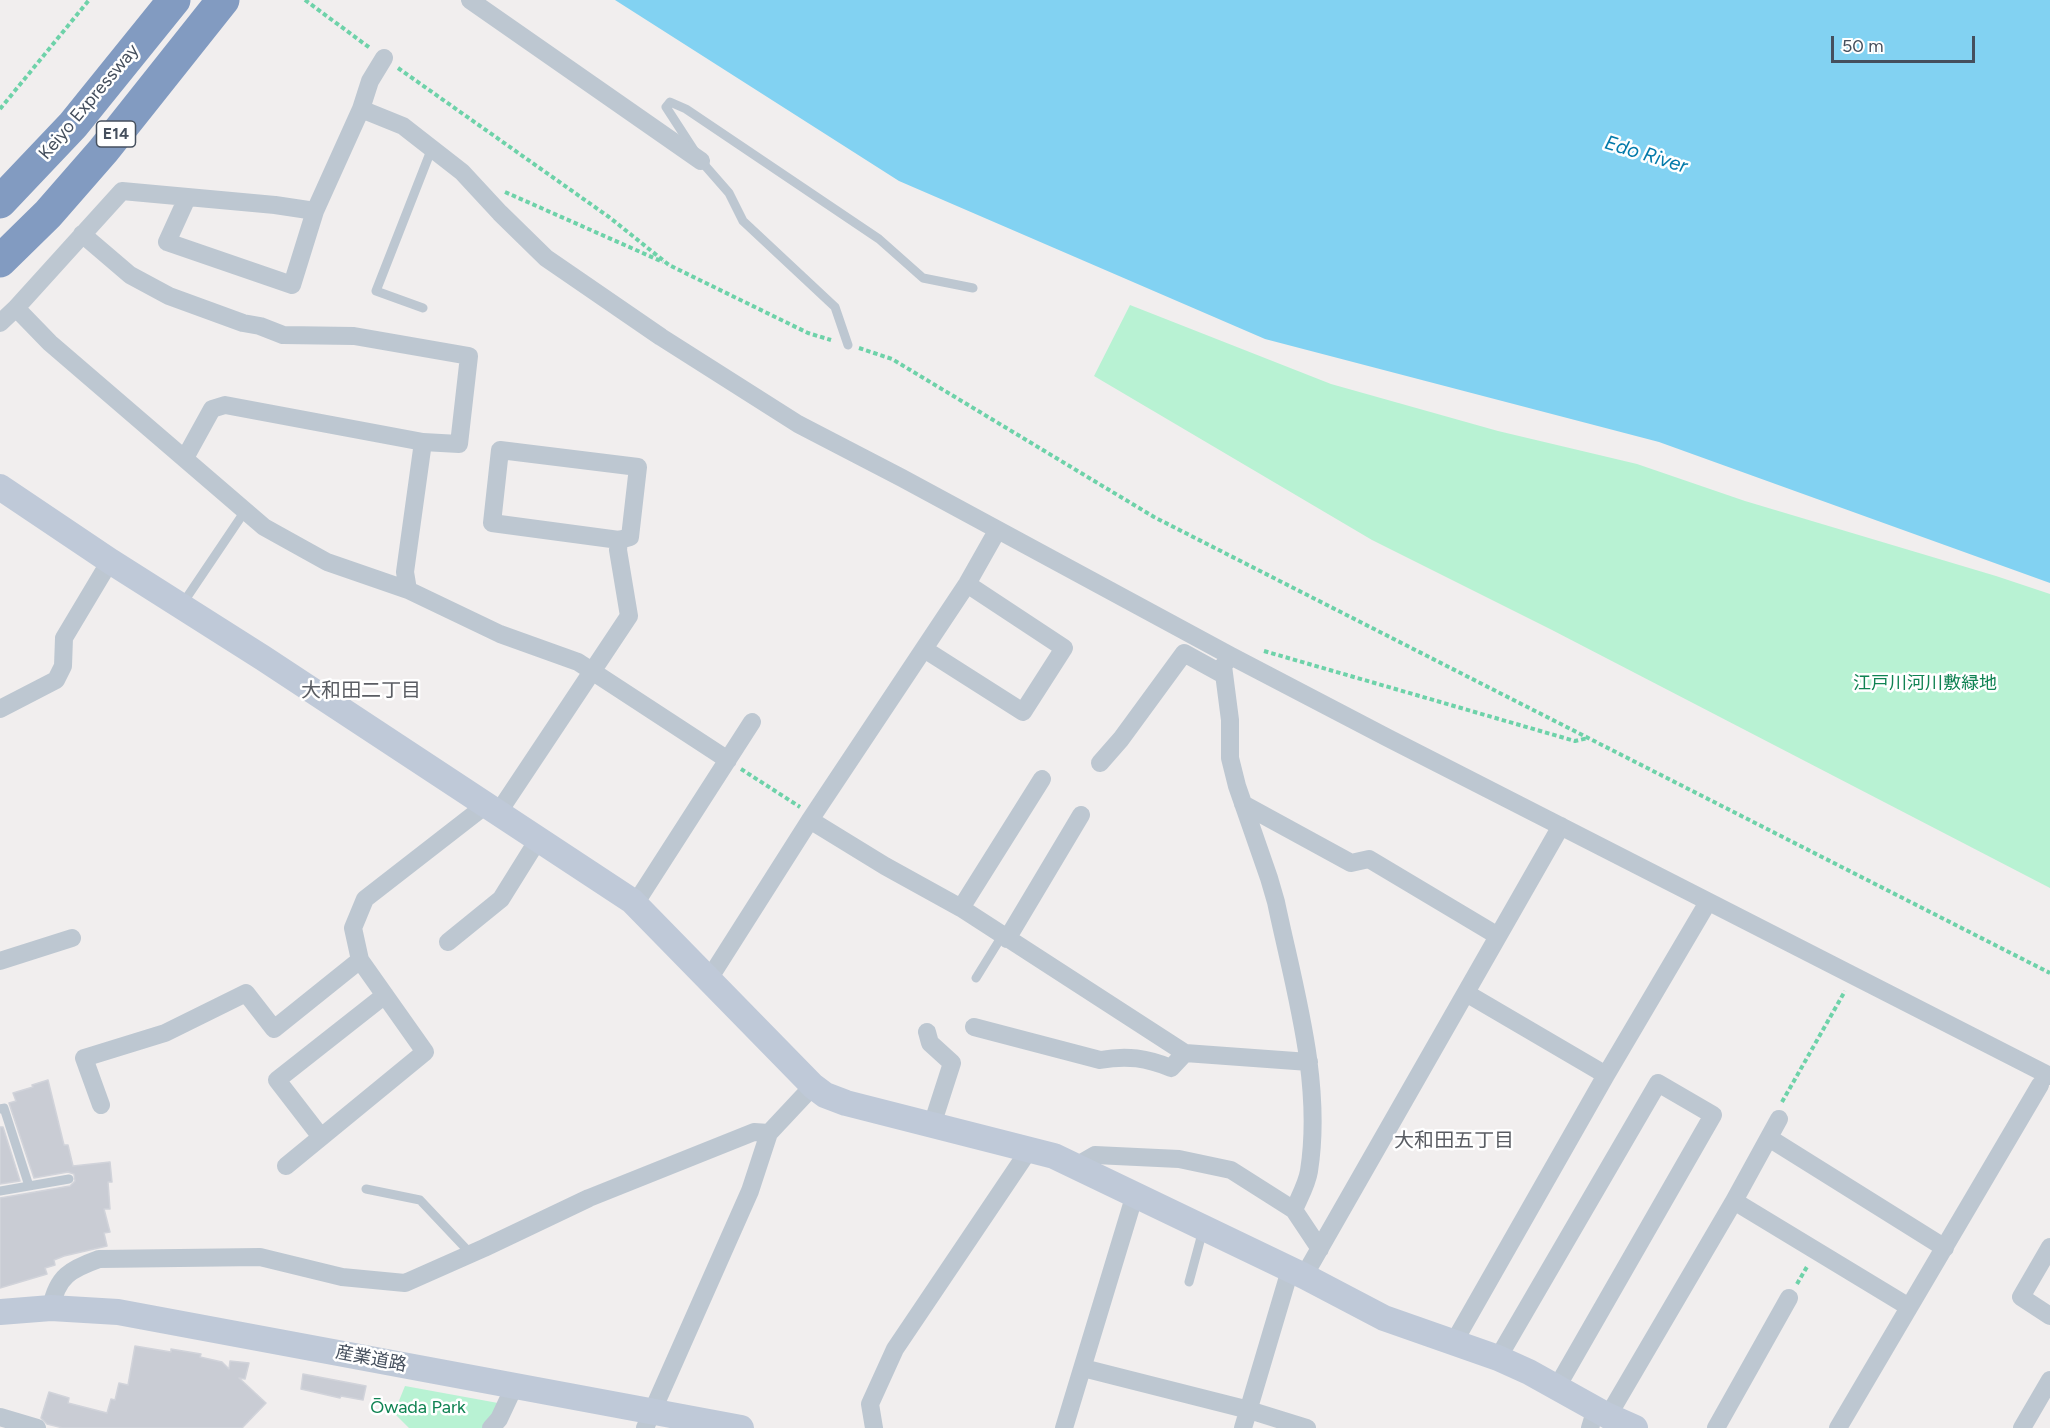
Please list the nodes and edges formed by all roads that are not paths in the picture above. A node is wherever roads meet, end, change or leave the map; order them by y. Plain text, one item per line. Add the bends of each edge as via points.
1 (174, 0) edge
2 (223, 0) edge
3 (470, 0) edge
4 (384, 58) road end
5 (361, 110) junction
6 (432, 148) junction
7 (701, 161) junction
8 (187, 198) junction
9 (0, 202) edge
10 (315, 211) junction
11 (82, 234) junction
12 (0, 261) edge
13 (973, 288) dead end
14 (16, 308) junction
15 (423, 308) dead end
16 (0, 323) edge
17 (848, 345) road end
18 (423, 441) junction
19 (185, 458) junction
20 (0, 487) edge
21 (245, 511) junction
22 (993, 538) dead end
23 (619, 540) junction
24 (110, 561) junction
25 (967, 585) junction
26 (408, 590) junction
27 (181, 606) junction
28 (924, 649) junction
29 (1231, 656) junction
30 (591, 673) junction
31 (1224, 675) junction
32 (0, 709) edge
33 (753, 722) dead end
34 (728, 760) junction
35 (1100, 763) dead end
36 (1042, 779) dead end
37 (1243, 804) junction
38 (492, 809) junction
39 (1081, 815) dead end
40 (812, 818) junction
41 (1561, 826) junction
42 (539, 838) junction
43 (1708, 902) junction
44 (635, 904) junction
45 (961, 908) junction
46 (1498, 936) junction
47 (1004, 937) junction
48 (72, 938) dead end
49 (448, 942) dead end
50 (360, 960) junction
51 (0, 961) edge
52 (976, 978) dead end
53 (709, 979) junction
54 (1466, 993) junction
55 (385, 995) junction
56 (974, 1028) dead end
57 (927, 1032) dead end
58 (1185, 1053) junction
59 (1309, 1062) junction
60 (1606, 1075) junction
61 (2045, 1080) edge
62 (813, 1086) junction
63 (101, 1106) dead end
64 (0, 1109) edge
65 (1779, 1119) road end
66 (932, 1125) junction
67 (769, 1133) junction
68 (321, 1137) junction
69 (1769, 1138) junction
70 (1029, 1150) junction
71 (286, 1166) dead end
72 (1076, 1166) junction
73 (69, 1179) dead end
74 (29, 1186) junction
75 (366, 1188) dead end
76 (0, 1191) edge
77 (1135, 1194) junction
78 (1734, 1201) junction
79 (1294, 1210) junction
80 (1204, 1228) junction
81 (2050, 1247) edge
82 (1945, 1248) junction
83 (1320, 1249) junction
84 (471, 1254) junction
85 (1297, 1273) junction
86 (1189, 1282) dead end
87 (1789, 1298) road end
88 (1909, 1307) junction
89 (51, 1308) junction
90 (0, 1312) edge
91 (2050, 1316) edge
92 (1454, 1342) junction
93 (1498, 1358) junction
94 (1083, 1368) junction
95 (2050, 1380) edge
96 (514, 1387) junction
97 (1557, 1387) junction
98 (1249, 1410) junction
99 (0, 1417) edge
100 (1598, 1417) edge
101 (648, 1419) edge
102 (33, 1427) edge
103 (729, 1427) edge
104 (491, 1428) edge
105 (874, 1428) edge
106 (1064, 1428) edge
107 (1244, 1428) edge
108 (1306, 1428) edge
109 (1635, 1428) edge
110 (1716, 1428) edge
111 (1838, 1428) edge
112 (2022, 1428) edge

1 - 9 highway, Keiyo Expressway / E14 via 73,124
2 - 12 highway, E14 via 103,150 48,214
3 - 7 street
4 - 5 street via 370,81
5 - 6 street via 403,126
5 - 10 street
6 - 15 lane via 376,291
6 - 29 street via 462,172 546,258 661,337 798,424
7 - 13 lane via 666,107 670,102 879,239 923,278
7 - 17 lane via 729,193 743,221 835,307
8 - 10 street
8 - 10 street via 167,242 292,285
8 - 11 street via 123,191
11 - 14 street
11 - 18 street via 130,275 170,296 274,333 354,336 469,356 459,444
14 - 16 street
14 - 19 street via 50,343
18 - 19 street via 225,405 212,409
18 - 26 street via 405,572
19 - 21 street
20 - 24 street
21 - 26 street via 277,535 327,562
21 - 27 lane
22 - 25 street
23 - 23 street via 630,537 638,467 500,450 492,524
23 - 30 street via 629,616
24 - 27 street
24 - 32 street via 64,638 63,666 56,680
25 - 28 street
25 - 28 street via 1064,648 1023,712
26 - 30 street via 500,634 578,663
27 - 38 street
28 - 40 street
29 - 31 street via 1223,666
29 - 41 street
30 - 34 street
30 - 38 street
31 - 35 street via 1184,653
31 - 37 street via 1230,758
33 - 34 street
34 - 44 street
36 - 45 street
37 - 46 street via 1351,863 1369,859
37 - 59 street via 1276,902
38 - 42 street
38 - 50 street via 364,899 353,928
39 - 47 street
40 - 45 street via 885,866
40 - 53 street
41 - 43 street
41 - 46 street
42 - 44 street
42 - 49 street via 501,899
43 - 60 street
43 - 61 street
44 - 53 street
45 - 47 street
46 - 54 street
47 - 52 lane
47 - 58 street
48 - 51 street
50 - 55 street
50 - 63 street via 274,1029 246,993 165,1033 84,1058
53 - 62 street
54 - 60 street
54 - 83 street
55 - 68 street via 425,1052
55 - 68 street via 277,1080
56 - 58 street via 1100,1060 1150,1060 1172,1068
57 - 66 street via 930,1043 952,1063
58 - 59 street
59 - 79 street via 1313,1109 1309,1173
60 - 92 street
61 - 82 street
62 - 66 street via 846,1103
62 - 67 street
64 - 74 lane via 4,1108
65 - 69 street
66 - 70 street
67 - 84 street via 754,1132 600,1194
67 - 101 street via 750,1191
68 - 71 street
69 - 78 street
69 - 82 street
70 - 72 street
70 - 105 street via 895,1349 870,1404
72 - 77 street
72 - 79 street via 1095,1155 1205,1163 1231,1170
73 - 74 lane
74 - 76 lane
75 - 84 lane via 420,1200
77 - 80 street
77 - 94 street
78 - 88 street
78 - 100 street
79 - 83 street
80 - 85 street
80 - 86 lane
81 - 91 street via 2021,1297
82 - 88 street
83 - 85 street
84 - 89 street via 405,1283 342,1277 260,1257 99,1259 62,1278
85 - 92 street via 1384,1318
85 - 98 street
87 - 110 street
88 - 111 street
89 - 90 street, 産業道路
89 - 96 street, 産業道路 via 117,1312
92 - 93 street
93 - 97 street
93 - 97 street via 1658,1083 1713,1115
94 - 98 street
94 - 106 street
95 - 112 street
96 - 101 street, 産業道路
96 - 104 street
97 - 100 street
98 - 107 street
98 - 108 street
99 - 102 street
100 - 109 street
101 - 103 street, 産業道路

